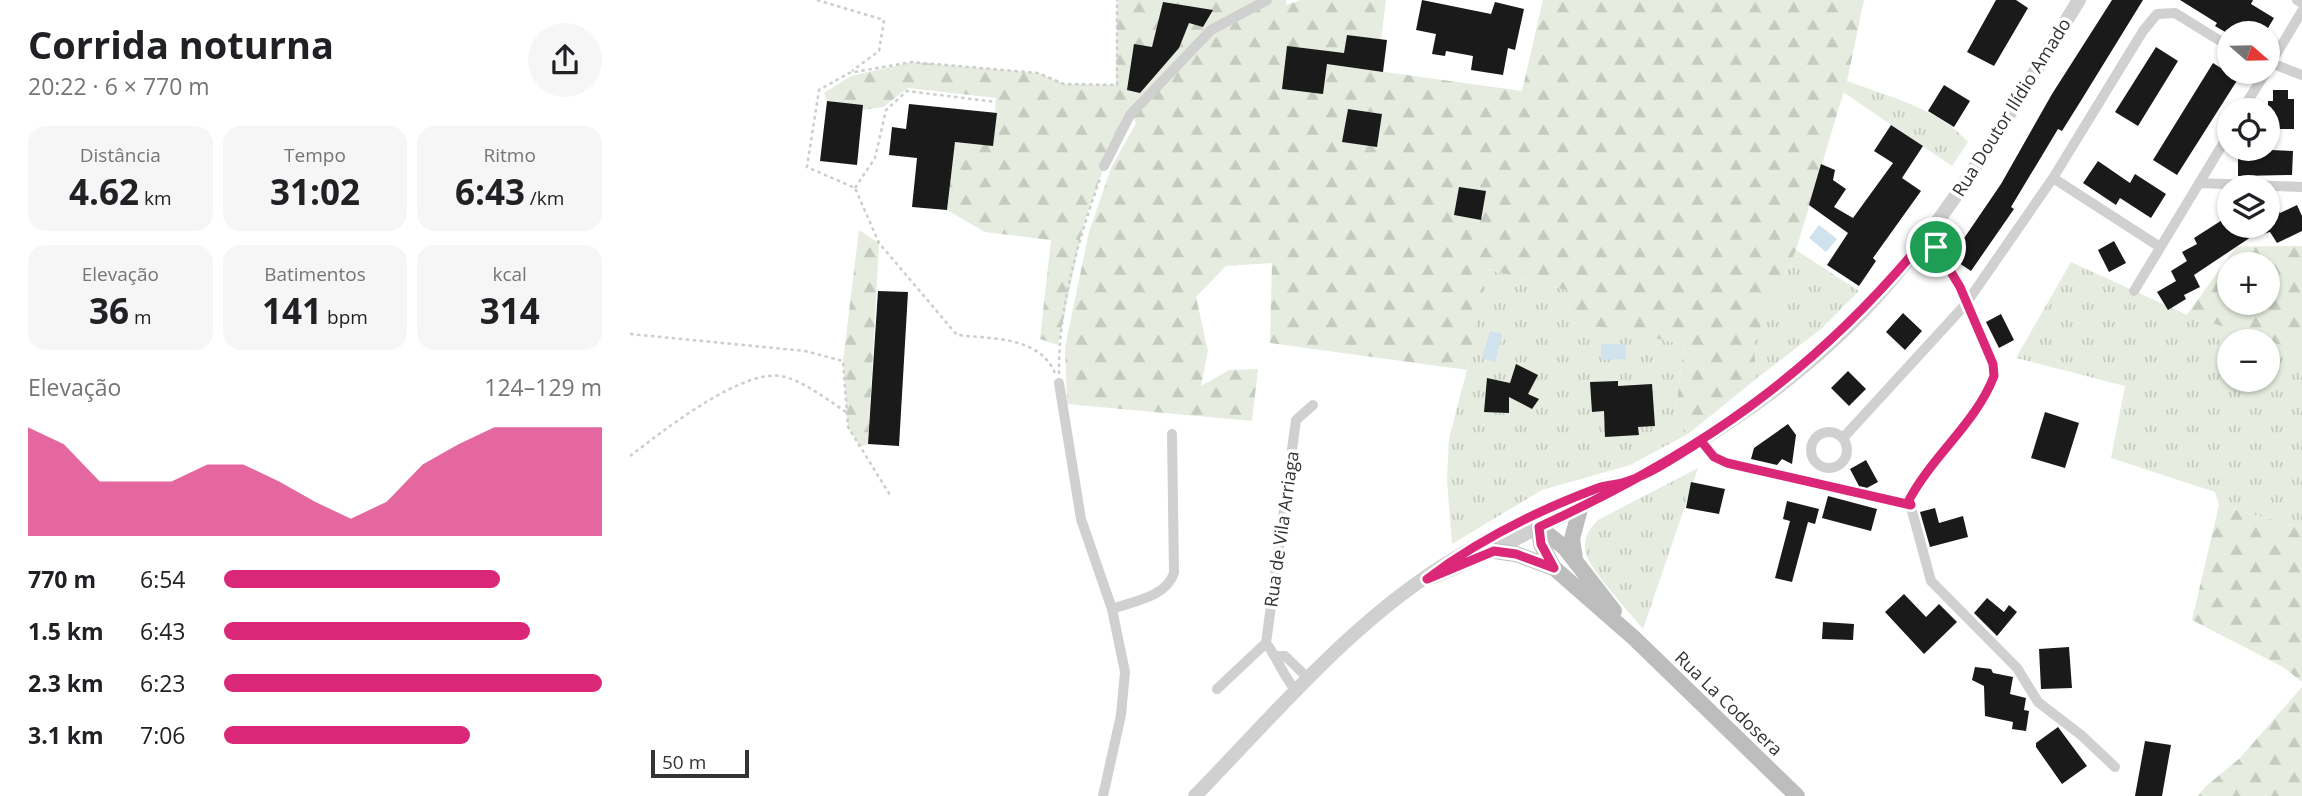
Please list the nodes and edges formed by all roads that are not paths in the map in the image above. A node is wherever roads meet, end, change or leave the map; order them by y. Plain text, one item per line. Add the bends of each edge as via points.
1 (1267, 0) edge
2 (2079, 0) edge
3 (2297, 0) edge
4 (2302, 3) edge
5 (2302, 11) edge
6 (2217, 39) edge
7 (2280, 47) edge
8 (2280, 70) edge
9 (2302, 75) edge
10 (2217, 153) edge
11 (1104, 166) road end
12 (2053, 178) junction
13 (2199, 183) junction
14 (2302, 187) edge
15 (1925, 239) junction
16 (2160, 247) junction
17 (2134, 291) dead end
18 (1965, 305) junction
19 (1059, 383) road end
20 (1313, 405) dead end
21 (1172, 434) dead end
22 (1843, 438) dead end
23 (1701, 441) junction
24 (1625, 482) junction
25 (1911, 505) junction
26 (1580, 509) junction
27 (1537, 522) junction
28 (1494, 551) junction
29 (1574, 559) junction
30 (1554, 568) junction
31 (1427, 579) junction
32 (1112, 609) junction
33 (1634, 638) junction
34 (1266, 643) junction
35 (1276, 656) junction
36 (1309, 679) junction
37 (1217, 689) dead end
38 (1297, 692) junction
39 (2115, 767) dead end
40 (1102, 796) edge
41 (1195, 796) edge
42 (1797, 796) edge

1 - 11 street via 1211,30 1130,115
2 - 15 street, Rua Doutor Ilídio Amado
3 - 4 street
5 - 7 street
6 - 12 street via 2175,13 2157,14
8 - 9 street
10 - 13 street
12 - 16 street
12 - 18 street
13 - 14 street
13 - 16 street
15 - 18 street via 1950,267
15 - 23 street, Rua Doutor Ilídio Amado via 1836,338 1762,400
16 - 17 street
18 - 22 street
18 - 25 street via 1993,364 1994,376 1953,442 1920,480 1909,500
19 - 32 street via 1081,519
20 - 34 street, Rua de Vila Arriaga via 1296,420
21 - 32 street via 1174,573 1170,585
23 - 24 street, Rua Doutor Ilídio Amado
23 - 25 lane via 1714,457 1727,463
24 - 26 street, Rua Doutor Ilídio Amado
24 - 27 street, Rua Doutor Ilídio Amado via 1600,487
25 - 39 street via 1931,581 2017,668 2038,702
26 - 27 street, Rua Doutor Ilídio Amado
26 - 29 main road via 1572,540
27 - 28 street, Rua Doutor Ilídio Amado
27 - 29 main road
27 - 30 main road via 1541,544
27 - 31 street, Rua Doutor Ilídio Amado via 1455,558
28 - 30 main road
28 - 31 street, Rua Doutor Ilídio Amado
29 - 33 main road
30 - 33 main road
31 - 36 street, Rua Doutor Ilídio Amado via 1352,637
32 - 40 street via 1125,672 1121,715
33 - 42 main road, Rua La Codosera
34 - 35 street
34 - 37 street
35 - 36 street via 1284,656
35 - 38 street via 1280,670
36 - 38 street, Rua Doutor Ilídio Amado
38 - 41 street, Rua Doutor Ilídio Amado

